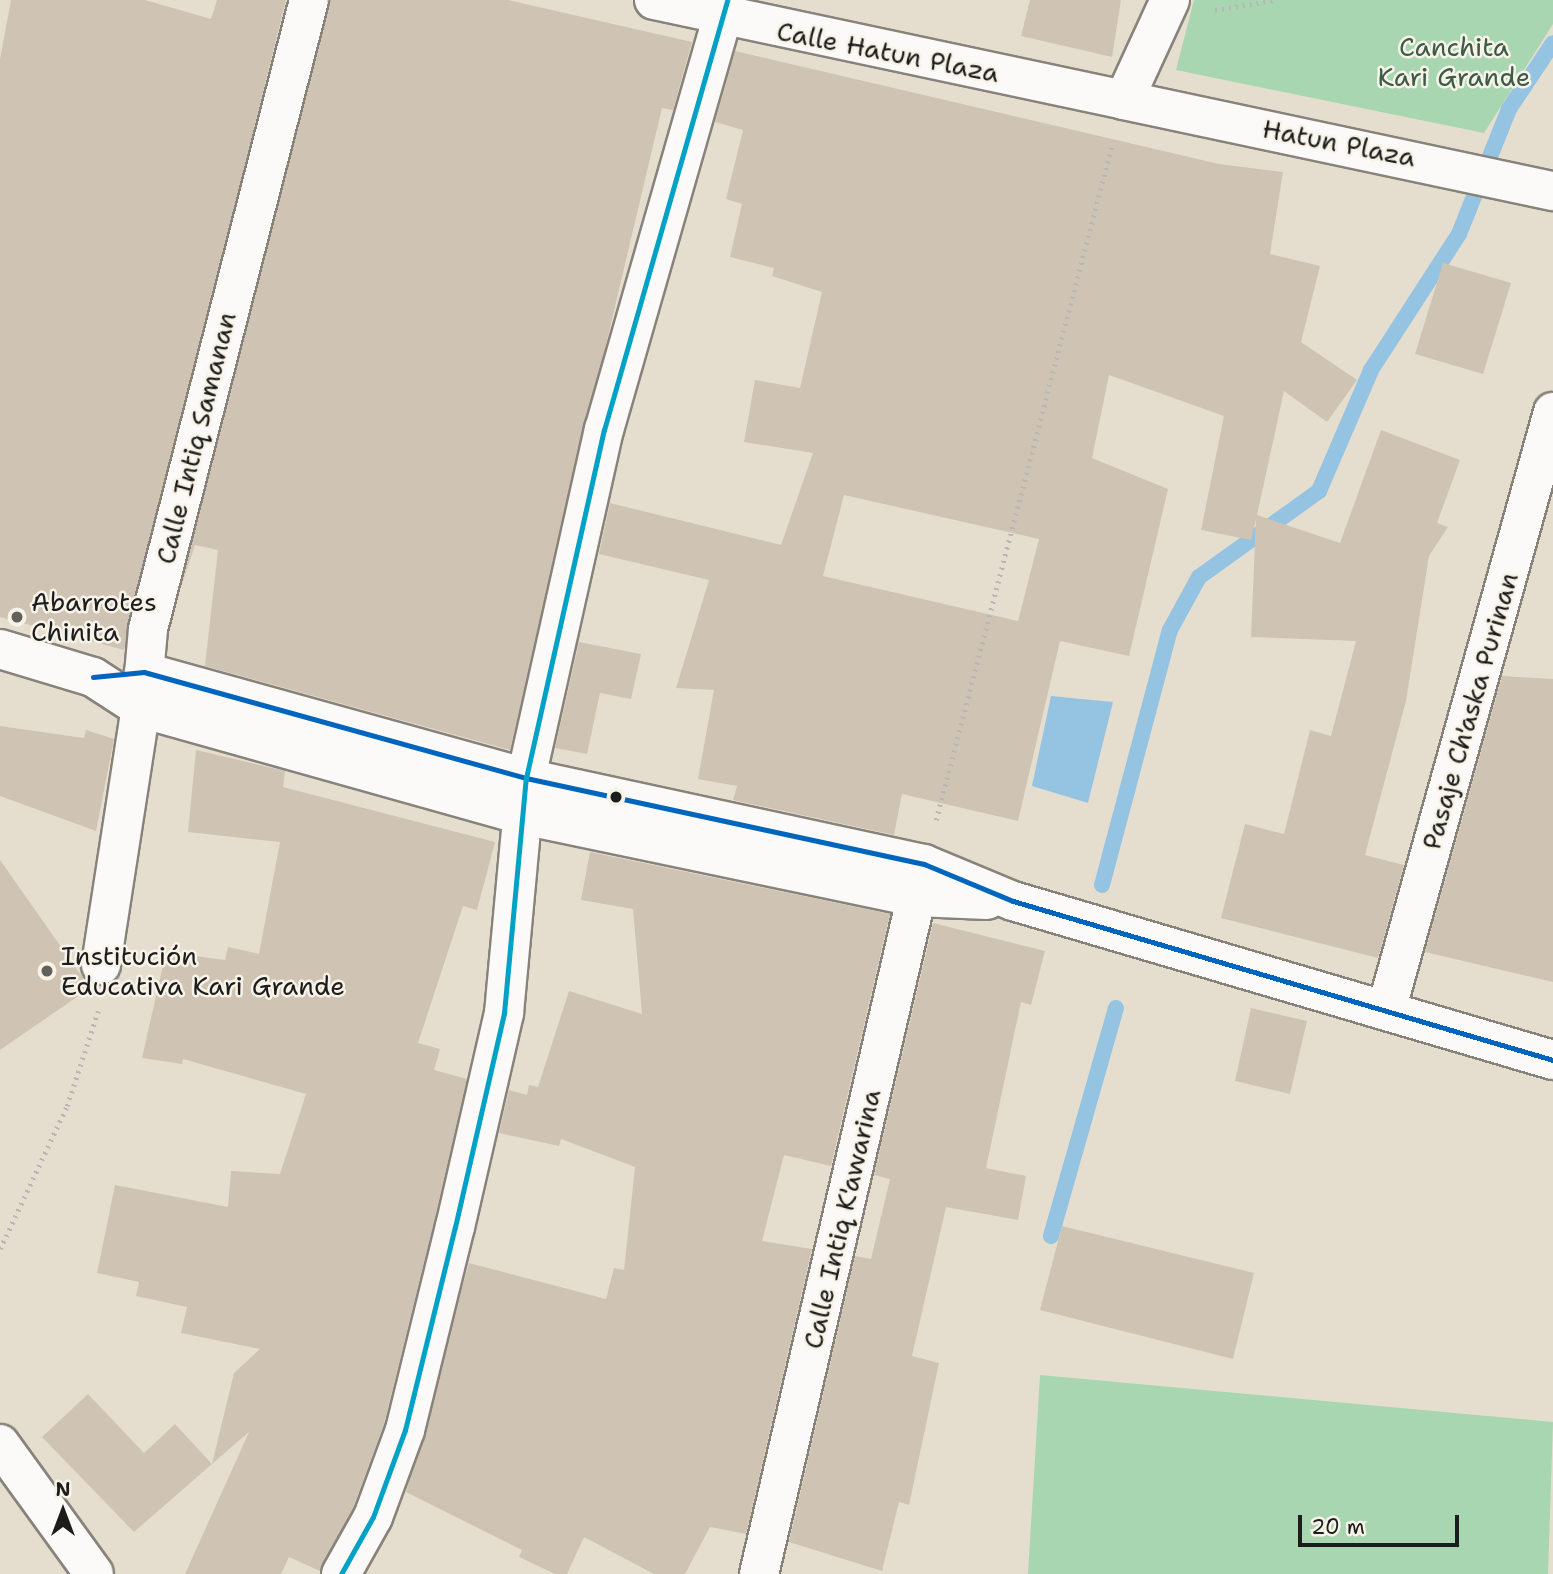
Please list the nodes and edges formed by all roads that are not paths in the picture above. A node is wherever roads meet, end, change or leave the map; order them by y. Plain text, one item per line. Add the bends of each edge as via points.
1 (309, 0) edge
2 (654, 0) edge
3 (1170, 0) edge
4 (723, 9) edge
5 (1124, 100) junction
6 (1553, 191) edge
7 (1553, 412) edge
8 (0, 649) edge
9 (143, 690) junction
10 (526, 778) junction
11 (522, 815) junction
12 (920, 881) junction
13 (101, 965) road end
14 (1386, 1011) junction
15 (1553, 1060) edge
16 (0, 1444) edge
17 (94, 1574) edge
18 (341, 1574) edge
19 (759, 1574) edge

1 - 9 street, Calle Intiq Samanan via 148,629
2 - 4 street, Calle Hatun Plaza
3 - 5 street
4 - 5 street, Calle Hatun Plaza
4 - 10 street via 604,430
5 - 6 street, Hatun Plaza
7 - 14 street, Pasaje Ch'aska Purinan
8 - 9 street
9 - 10 street
9 - 11 street
9 - 13 street, Calle Intiq Samanan
10 - 11 street
10 - 12 street
11 - 12 street
11 - 18 street via 504,1013 455,1227 405,1430 373,1517
12 - 14 street via 1013,901
12 - 19 street, Calle Intiq K'awarina
14 - 15 street
16 - 17 street

